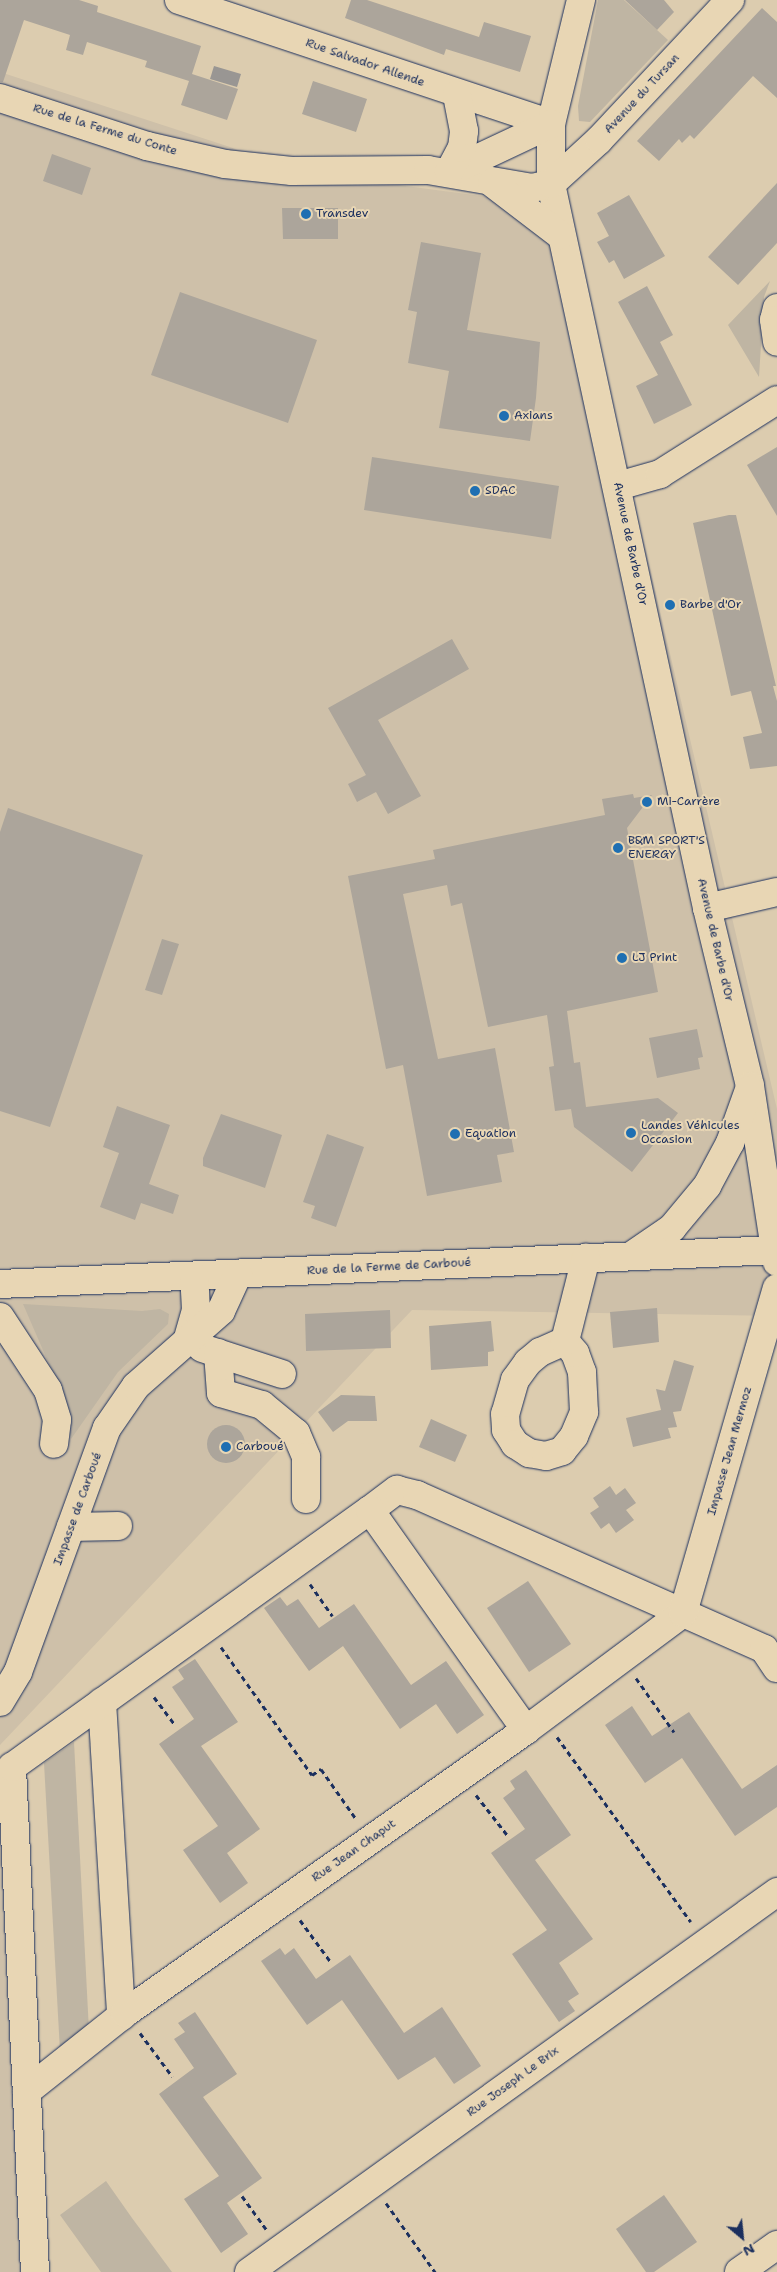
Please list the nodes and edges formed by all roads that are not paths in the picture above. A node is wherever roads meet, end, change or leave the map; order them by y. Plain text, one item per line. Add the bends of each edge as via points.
1 (179, 0) edge
2 (581, 0) edge
3 (730, 0) edge
4 (457, 94) junction
5 (0, 98) edge
6 (551, 124) junction
7 (449, 172) junction
8 (486, 178) junction
9 (551, 184) junction
10 (560, 235) junction
11 (777, 308) edge
12 (777, 342) edge
13 (777, 400) edge
14 (618, 486) junction
15 (777, 892) edge
16 (707, 908) junction
17 (750, 1086) junction
18 (777, 1135) edge
19 (776, 1253) edge
20 (630, 1256) junction
21 (586, 1258) junction
22 (238, 1274) junction
23 (194, 1276) junction
24 (0, 1284) edge
25 (777, 1288) edge
26 (0, 1318) edge
27 (186, 1340) junction
28 (565, 1341) dead end
29 (218, 1353) junction
30 (282, 1374) dead end
31 (54, 1444) dead end
32 (306, 1499) dead end
33 (370, 1510) junction
34 (71, 1526) junction
35 (118, 1526) dead end
36 (683, 1613) junction
37 (777, 1668) edge
38 (0, 1702) edge
39 (102, 1702) junction
40 (534, 1724) junction
41 (777, 1892) edge
42 (123, 2014) junction
43 (26, 2090) junction
44 (777, 2245) edge
45 (35, 2272) edge
46 (249, 2272) edge
47 (739, 2272) edge

1 - 4 street, Rue Salvador Allende
2 - 6 street, Avenue de Barbe d'Or
3 - 9 street, Avenue du Tursan via 600,140
4 - 6 street, Rue Salvador Allende
4 - 7 street via 464,131 462,148
5 - 7 street, Rue de la Ferme du Conte via 147,146 225,164 292,171
6 - 7 street, Rue de la Ferme du Conte
6 - 9 street, Avenue de Barbe d'Or
7 - 8 street, Rue de la Ferme du Conte
8 - 9 street, Rue de la Ferme du Conte via 532,188
8 - 10 street, Rue de la Ferme du Conte
9 - 10 street, Avenue de Barbe d'Or
10 - 14 street, Avenue de Barbe d'Or
11 - 12 street
13 - 14 street via 660,474
14 - 16 street, Avenue de Barbe d'Or
15 - 16 street
16 - 17 street, Avenue de Barbe d'Or
17 - 18 street, Avenue de Barbe d'Or
17 - 19 street, Avenue de Barbe d'Or
17 - 20 street via 730,1143 707,1186 672,1228
19 - 20 street, Rue de la Ferme de Carboué
20 - 21 street, Rue de la Ferme de Carboué
21 - 22 street, Rue de la Ferme de Carboué
21 - 28 street
22 - 23 street, Rue de la Ferme de Carboué
22 - 27 street, Impasse de Carboué via 221,1311
23 - 24 street, Rue de la Ferme de Carboué
23 - 27 street via 196,1310
25 - 36 street, Impasse Jean Mermoz
26 - 31 street via 48,1390 57,1420
27 - 29 street
27 - 34 street, Impasse de Carboué via 136,1386 107,1428
29 - 30 street
29 - 32 street via 222,1392 262,1405 296,1434 306,1457
33 - 36 street via 397,1490 417,1495
33 - 39 street
33 - 40 street
34 - 35 street
34 - 38 street, Impasse de Carboué via 18,1672
36 - 37 street via 764,1649
36 - 40 street, Rue Jean Chaput
39 - 42 street
39 - 43 street via 12,1767
40 - 42 street, Rue Jean Chaput
41 - 46 street, Rue Joseph Le Brix
42 - 43 street, Rue Jean Chaput
43 - 45 street
44 - 47 street

